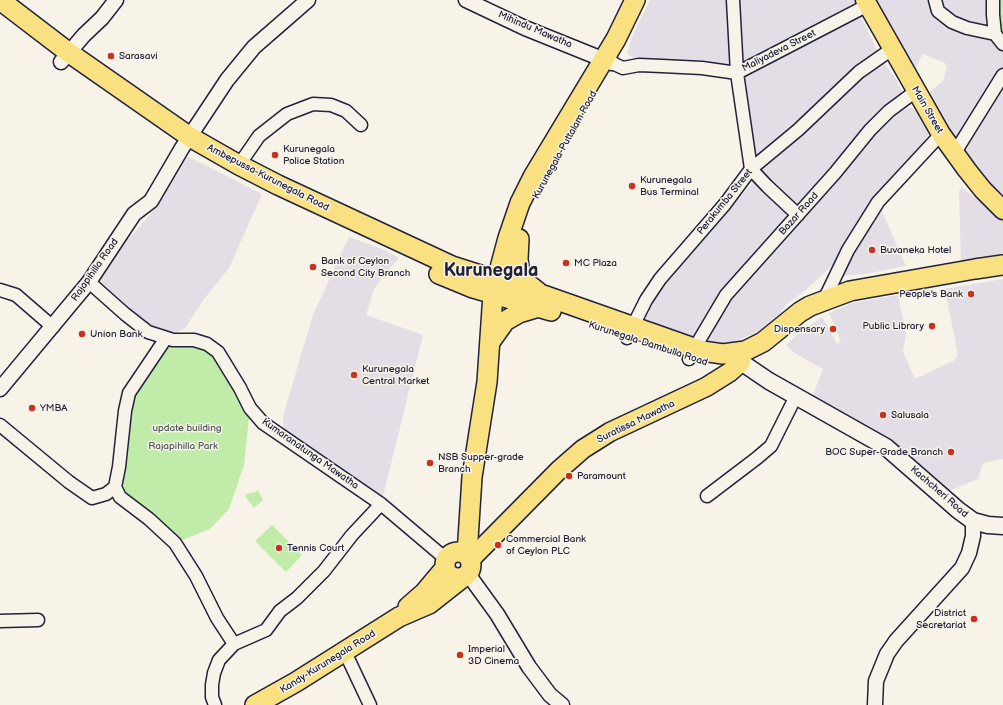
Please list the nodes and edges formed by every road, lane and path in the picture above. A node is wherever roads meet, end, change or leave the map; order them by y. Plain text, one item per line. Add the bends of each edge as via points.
1 (0, 0) edge
2 (116, 0) edge
3 (308, 0) edge
4 (466, 0) edge
5 (636, 0) edge
6 (646, 0) edge
7 (733, 0) edge
8 (935, 0) edge
9 (993, 0) edge
10 (867, 3) edge
11 (0, 15) edge
12 (995, 34) junction
13 (1003, 44) edge
14 (892, 49) junction
15 (65, 57) junction
16 (608, 61) junction
17 (737, 72) junction
18 (1003, 75) edge
19 (916, 91) junction
20 (361, 124) dead end
21 (941, 134) junction
22 (186, 142) junction
23 (954, 154) junction
24 (239, 165) junction
25 (751, 169) junction
26 (1003, 210) edge
27 (798, 215) junction
28 (513, 239) junction
29 (1003, 265) edge
30 (451, 272) junction
31 (1003, 275) edge
32 (89, 282) junction
33 (500, 289) junction
34 (0, 290) edge
35 (824, 300) junction
36 (541, 301) junction
37 (53, 327) junction
38 (630, 333) junction
39 (166, 338) junction
40 (490, 342) junction
41 (691, 354) junction
42 (741, 362) junction
43 (0, 389) edge
44 (796, 396) junction
45 (0, 425) edge
46 (116, 487) junction
47 (708, 496) dead end
48 (381, 504) junction
49 (973, 521) junction
50 (1003, 526) edge
51 (458, 564) junction
52 (38, 620) dead end
53 (0, 621) edge
54 (234, 644) junction
55 (345, 652) junction
56 (215, 705) edge
57 (255, 705) edge
58 (370, 705) edge
59 (562, 705) edge
60 (875, 705) edge

1 - 15 highway, Ambepussa-Kurunegala Road
2 - 15 street
3 - 22 street, Rajapihilla Road via 254,47 220,90
4 - 16 street, Mihindu Mawatha via 525,28
5 - 16 highway, Kurunegala-Puttalam Road
6 - 16 highway, Kurunegala-Puttalam Road
7 - 17 street
8 - 12 street via 938,11 952,22
9 - 12 street
10 - 14 main road, Main Street
10 - 17 street, Maliyadeva Street
11 - 15 highway, Ambepussa-Kurunegala Road
12 - 13 street
14 - 19 main road, Main Street
14 - 25 street, Perakumba Street via 859,72 798,130
15 - 22 highway, Ambepussa-Kurunegala Road
16 - 17 street, Maliyadeva Street via 623,68 639,65
16 - 28 highway, Kurunegala-Puttalam Road via 541,183 523,226
17 - 25 street
18 - 23 street
19 - 21 main road, Main Street
19 - 27 street, Bazar Road via 889,111 870,130
20 - 24 street via 346,111 331,105 313,104 287,114 259,136
21 - 23 main road, Main Street
21 - 35 street via 878,202 848,250
22 - 24 highway, Ambepussa-Kurunegala Road
22 - 30 highway, Ambepussa-Kurunegala Road via 262,190
22 - 32 street, Rajapihilla Road via 151,201 134,214
23 - 26 main road, Main Street
24 - 30 highway, Ambepussa-Kurunegala Road
25 - 27 street
25 - 38 street, Perakumba Street via 721,209 660,279 646,300
27 - 41 street, Bazar Road via 726,295
28 - 30 highway via 485,262
28 - 33 highway, Kurunegala-Puttalam Road
28 - 36 highway via 520,275
29 - 35 highway, Kurunegala-Dambulla Road via 850,291
30 - 33 highway, Ambepussa-Kurunegala Road
30 - 40 highway via 478,301 486,319
31 - 42 highway, Kurunegala-Dambulla Road via 843,303 811,319 761,355
32 - 37 street, Rajapihilla Road
32 - 39 street, Kumaranatunga Mawatha via 148,332
33 - 36 highway, Kurunegala-Dambulla Road
33 - 40 highway
34 - 37 street via 16,295
35 - 41 highway, Kurunegala-Dambulla Road via 800,312 763,342 745,351
36 - 38 highway, Kurunegala-Dambulla Road
36 - 40 highway via 505,321
37 - 43 street, Rajapihilla Road
38 - 41 highway, Kurunegala-Dambulla Road
39 - 46 street via 129,393
39 - 48 street, Kumaranatunga Mawatha via 194,340 207,344 218,352 250,408 263,423
40 - 51 highway via 487,382
41 - 42 highway, Kurunegala-Dambulla Road via 700,363 722,365
42 - 44 main road, Kachcheri Road
42 - 51 main road, Suratissa Mawatha via 706,387 610,432 583,449
44 - 47 street via 771,446
44 - 49 main road, Kachcheri Road via 886,447
45 - 46 street via 92,498 106,494
46 - 54 street via 120,497 175,543
48 - 51 street, Kumaranatunga Mawatha
48 - 54 street via 352,535 324,571 280,612 266,630
49 - 50 main road
49 - 60 street, Kachcheri Road via 973,536 962,568 887,654 876,681
51 - 55 highway, Kandy-Kurunegala Road via 429,604 399,617
51 - 59 street via 497,614 533,672 550,695
52 - 53 street
54 - 56 street via 219,660 214,673 212,697
55 - 57 highway, Kandy-Kurunegala Road
55 - 58 street

